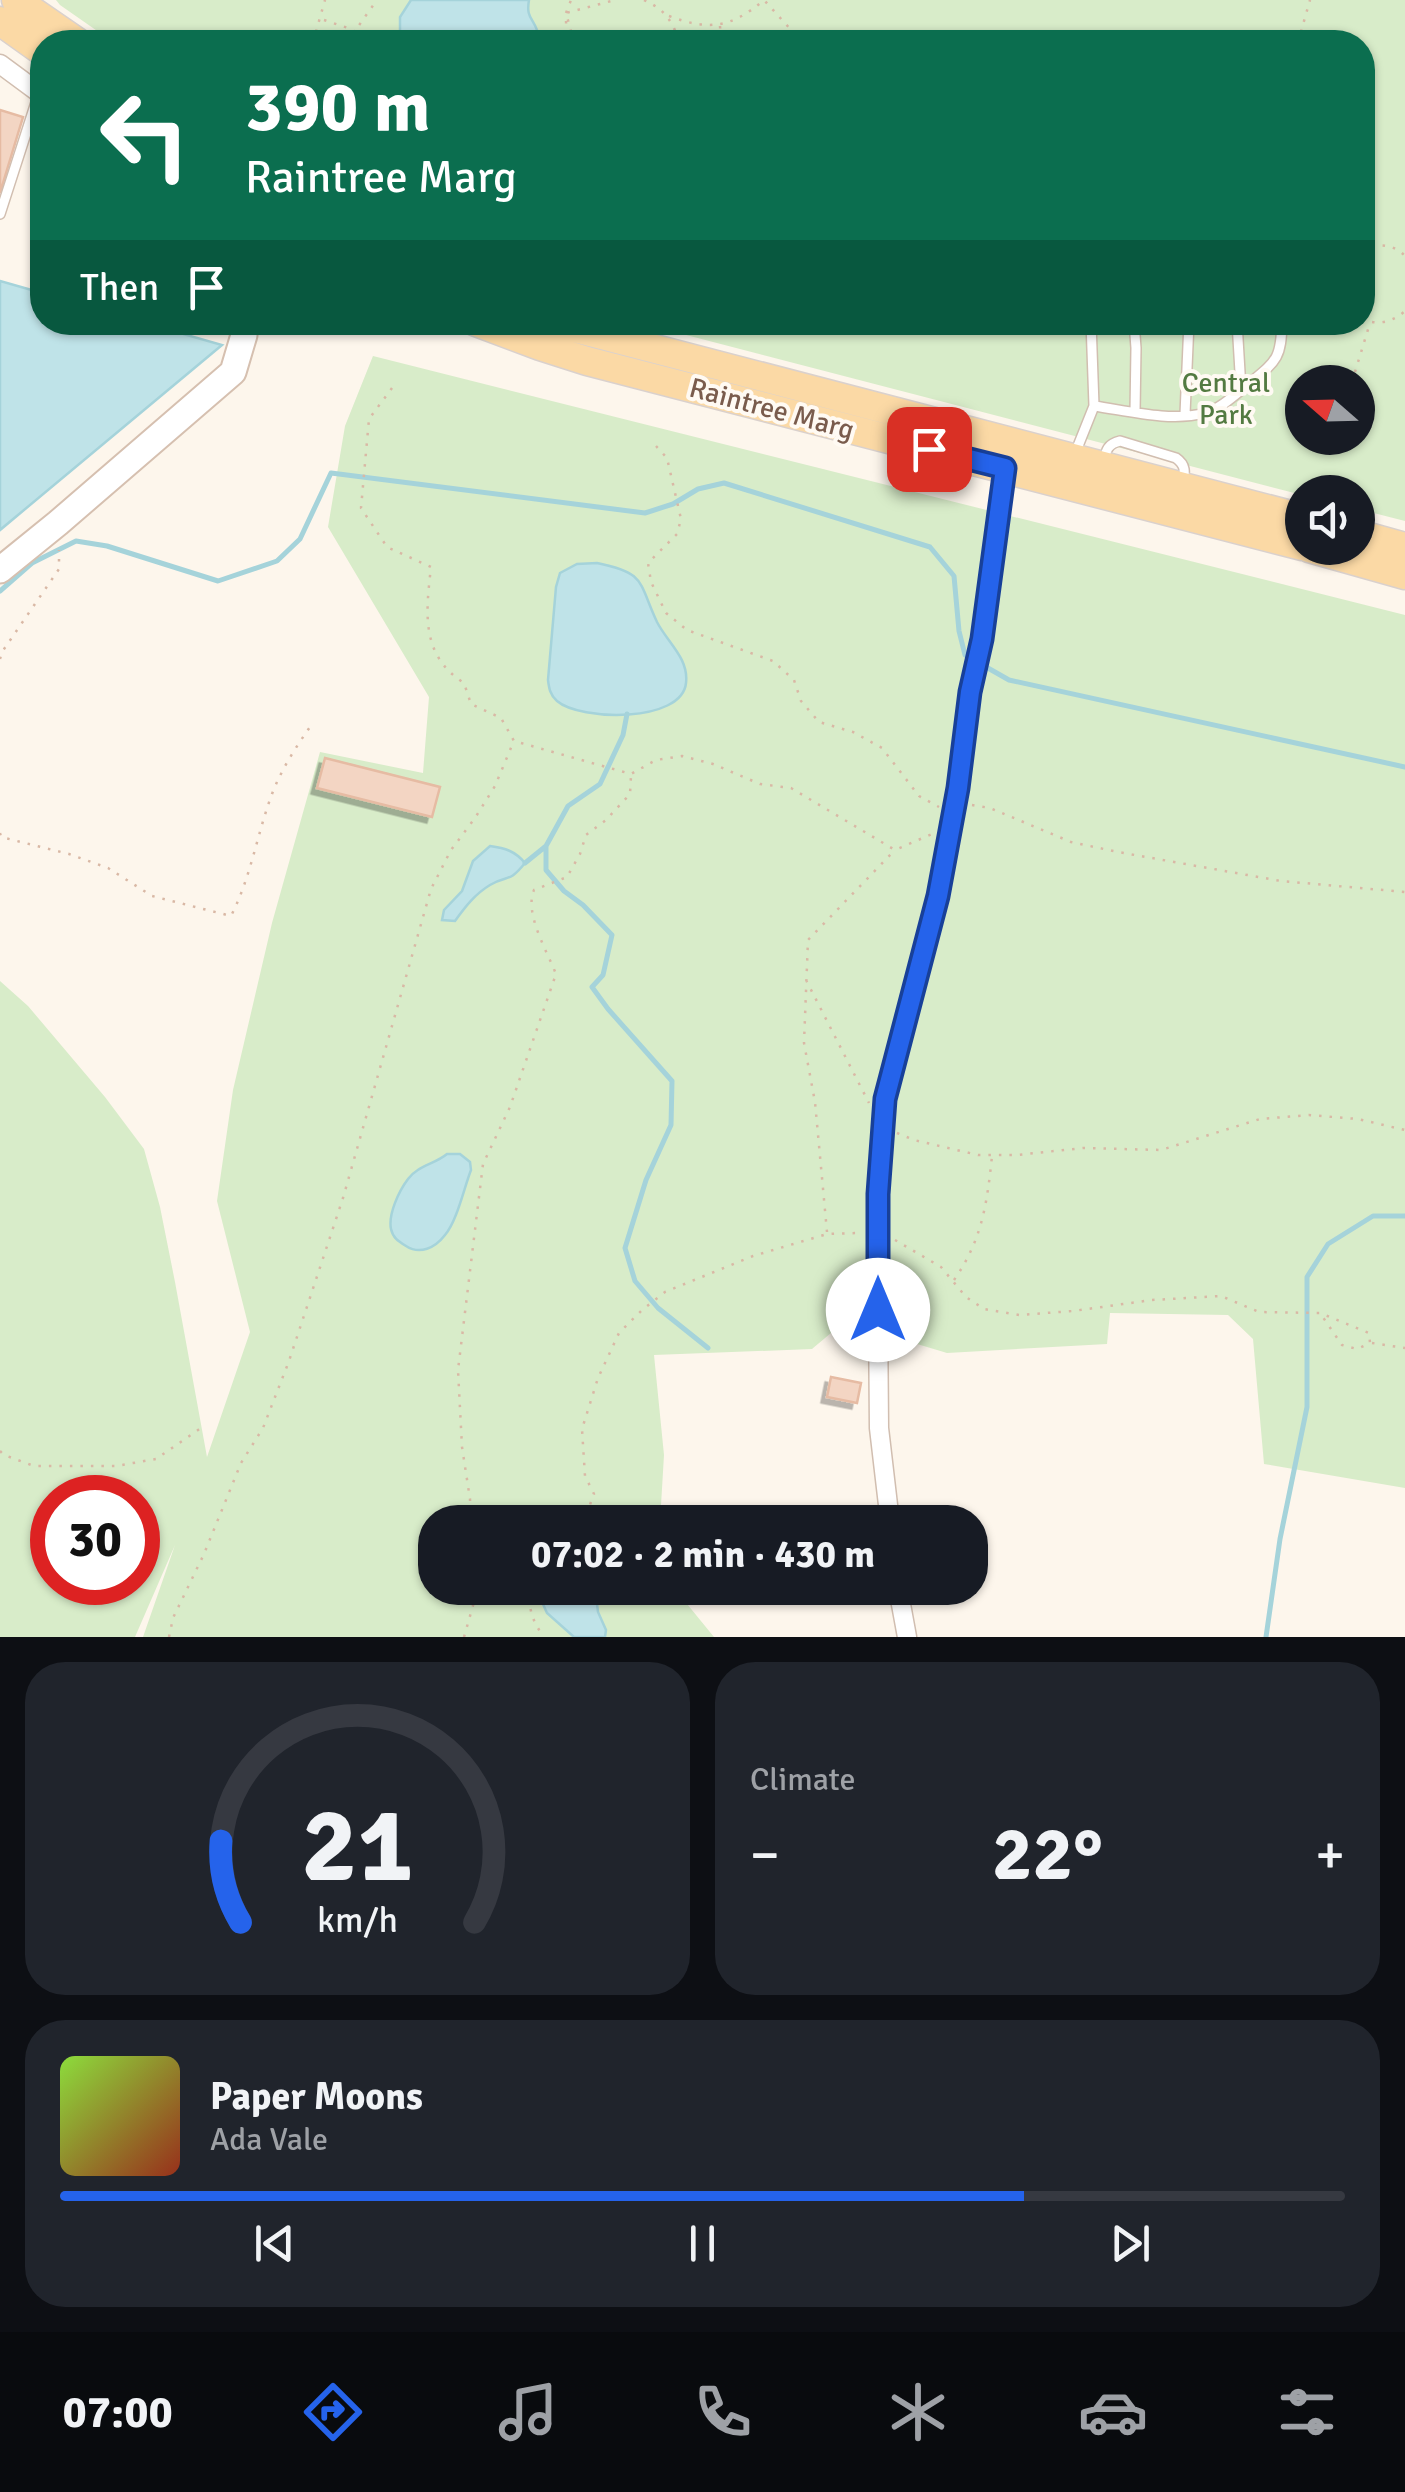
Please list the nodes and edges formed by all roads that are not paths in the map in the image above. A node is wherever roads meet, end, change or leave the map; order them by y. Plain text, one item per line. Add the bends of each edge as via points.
1 (16, 0) edge
2 (0, 21) edge
3 (44, 25) edge
4 (0, 64) edge
5 (30, 86) edge
6 (30, 126) edge
7 (0, 214) edge
8 (244, 335) edge
9 (511, 335) edge
10 (596, 335) edge
11 (1091, 335) edge
12 (1135, 335) edge
13 (1188, 335) edge
14 (1239, 335) edge
15 (1282, 335) edge
16 (1241, 389) junction
17 (1094, 406) junction
18 (1135, 412) junction
19 (1185, 414) junction
20 (1010, 456) junction
21 (1073, 458) junction
22 (1285, 513) edge
23 (1375, 539) edge
24 (1285, 541) edge
25 (1405, 547) edge
26 (1370, 565) edge
27 (0, 570) edge
28 (1405, 575) edge
29 (888, 1505) edge
30 (901, 1605) edge
31 (906, 1637) edge

1 - 3 main road
2 - 3 main road
4 - 5 street
6 - 7 lane
8 - 27 street via 233,372
9 - 20 main road, Raintree Marg via 588,360
10 - 20 main road, Raintree Marg
11 - 17 lane
12 - 18 lane
13 - 19 lane
14 - 16 lane
15 - 16 lane via 1279,356
16 - 19 lane via 1206,413
17 - 18 lane
17 - 21 lane
18 - 19 lane
20 - 21 main road, Raintree Marg
20 - 24 main road, Raintree Marg
20 - 29 street via 938,896 885,1099 878,1194 879,1428
21 - 22 main road, Raintree Marg
23 - 25 main road
26 - 28 main road, Raintree Marg
30 - 31 street

